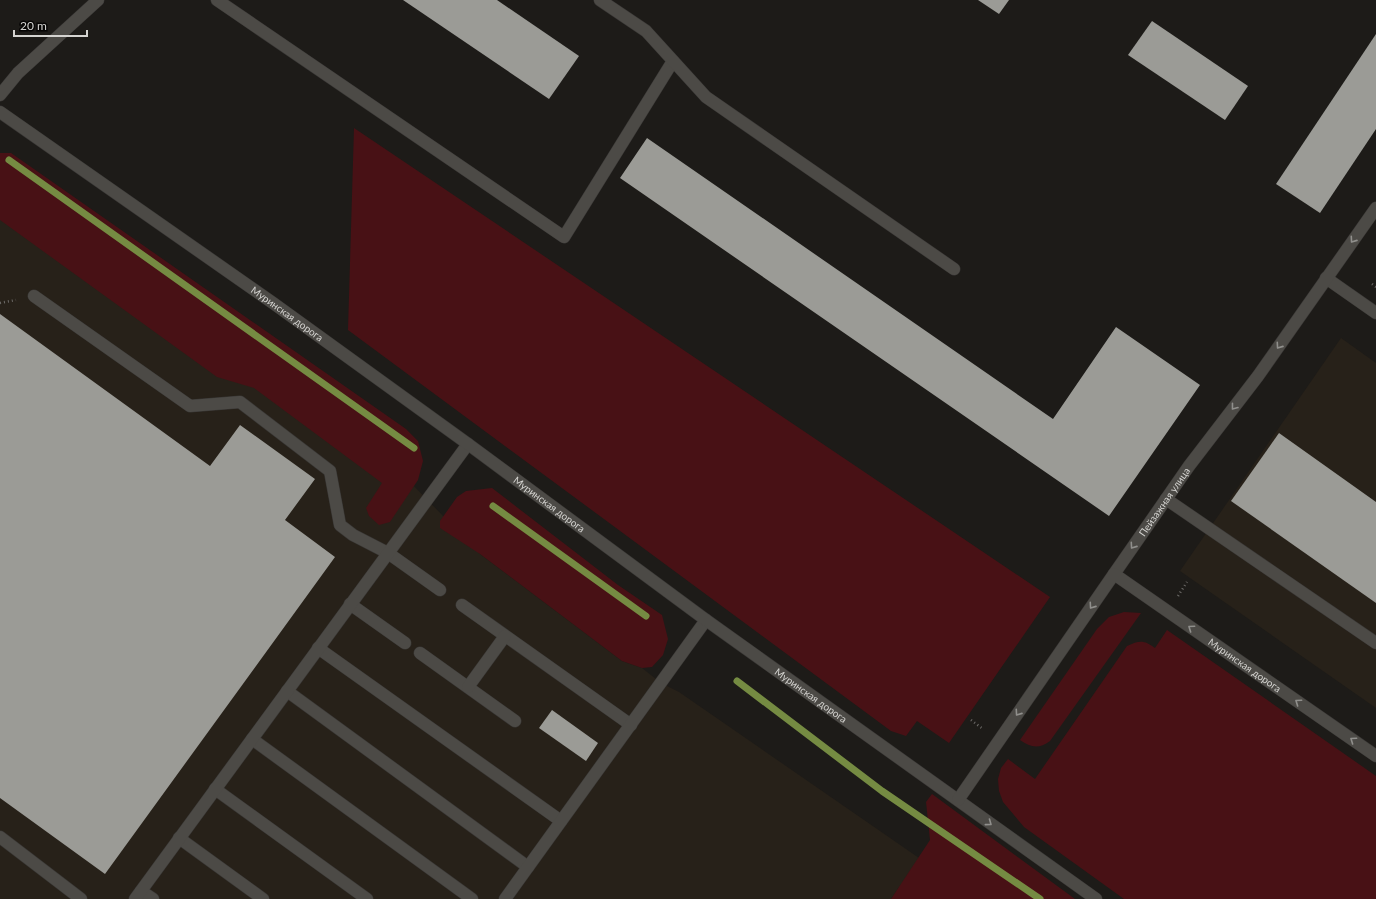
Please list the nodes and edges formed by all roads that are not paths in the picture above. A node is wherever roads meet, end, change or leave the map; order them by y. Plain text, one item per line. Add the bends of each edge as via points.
1 (98, 0) edge
2 (217, 0) edge
3 (600, 0) edge
4 (673, 61) junction
5 (0, 95) edge
6 (0, 112) edge
7 (1376, 208) edge
8 (954, 270) dead end
9 (1326, 278) junction
10 (34, 296) dead end
11 (1376, 313) edge
12 (468, 444) junction
13 (1166, 499) junction
14 (388, 553) junction
15 (1114, 574) junction
16 (440, 590) dead end
17 (350, 604) junction
18 (462, 605) dead end
19 (706, 620) junction
20 (505, 636) junction
21 (404, 642) dead end
22 (1376, 643) edge
23 (318, 648) junction
24 (420, 653) dead end
25 (468, 687) junction
26 (287, 691) junction
27 (515, 721) dead end
28 (631, 724) junction
29 (252, 739) junction
30 (1376, 756) edge
31 (215, 790) junction
32 (958, 800) junction
33 (561, 821) junction
34 (0, 837) edge
35 (179, 838) junction
36 (528, 867) junction
37 (138, 895) edge
38 (81, 899) edge
39 (153, 899) edge
40 (264, 899) edge
41 (367, 899) edge
42 (472, 899) edge
43 (505, 899) edge
44 (1096, 899) edge

1 - 5 street via 18,73
2 - 4 street via 564,236
3 - 4 street via 646,32
4 - 8 street via 706,97
6 - 12 street, Муринская дорога via 273,303
7 -> 9 street, Пейзажная улица
9 - 11 street
9 -> 13 street, Пейзажная улица via 1258,376
10 - 14 street via 190,406 240,402 330,471 340,525 353,535
12 - 14 street
12 - 19 street, Муринская дорога
13 -> 15 street, Пейзажная улица
13 - 22 street
14 - 16 street
14 - 17 street
30 -> 15 street, Муринская дорога
15 -> 32 street, Пейзажная улица
17 - 21 street
17 - 23 street
18 - 20 street
19 - 28 street
19 - 32 street, Муринская дорога
20 - 25 street
20 - 28 street
23 - 26 street
23 - 33 street
24 - 25 street
25 - 27 street
26 - 29 street
26 - 36 street
28 - 33 street
29 - 31 street
29 - 42 street
31 - 35 street
31 - 41 street
32 -> 44 street, Муринская дорога
33 - 36 street
34 - 38 street
35 - 37 street
35 - 40 street
36 - 43 street
37 - 39 street

